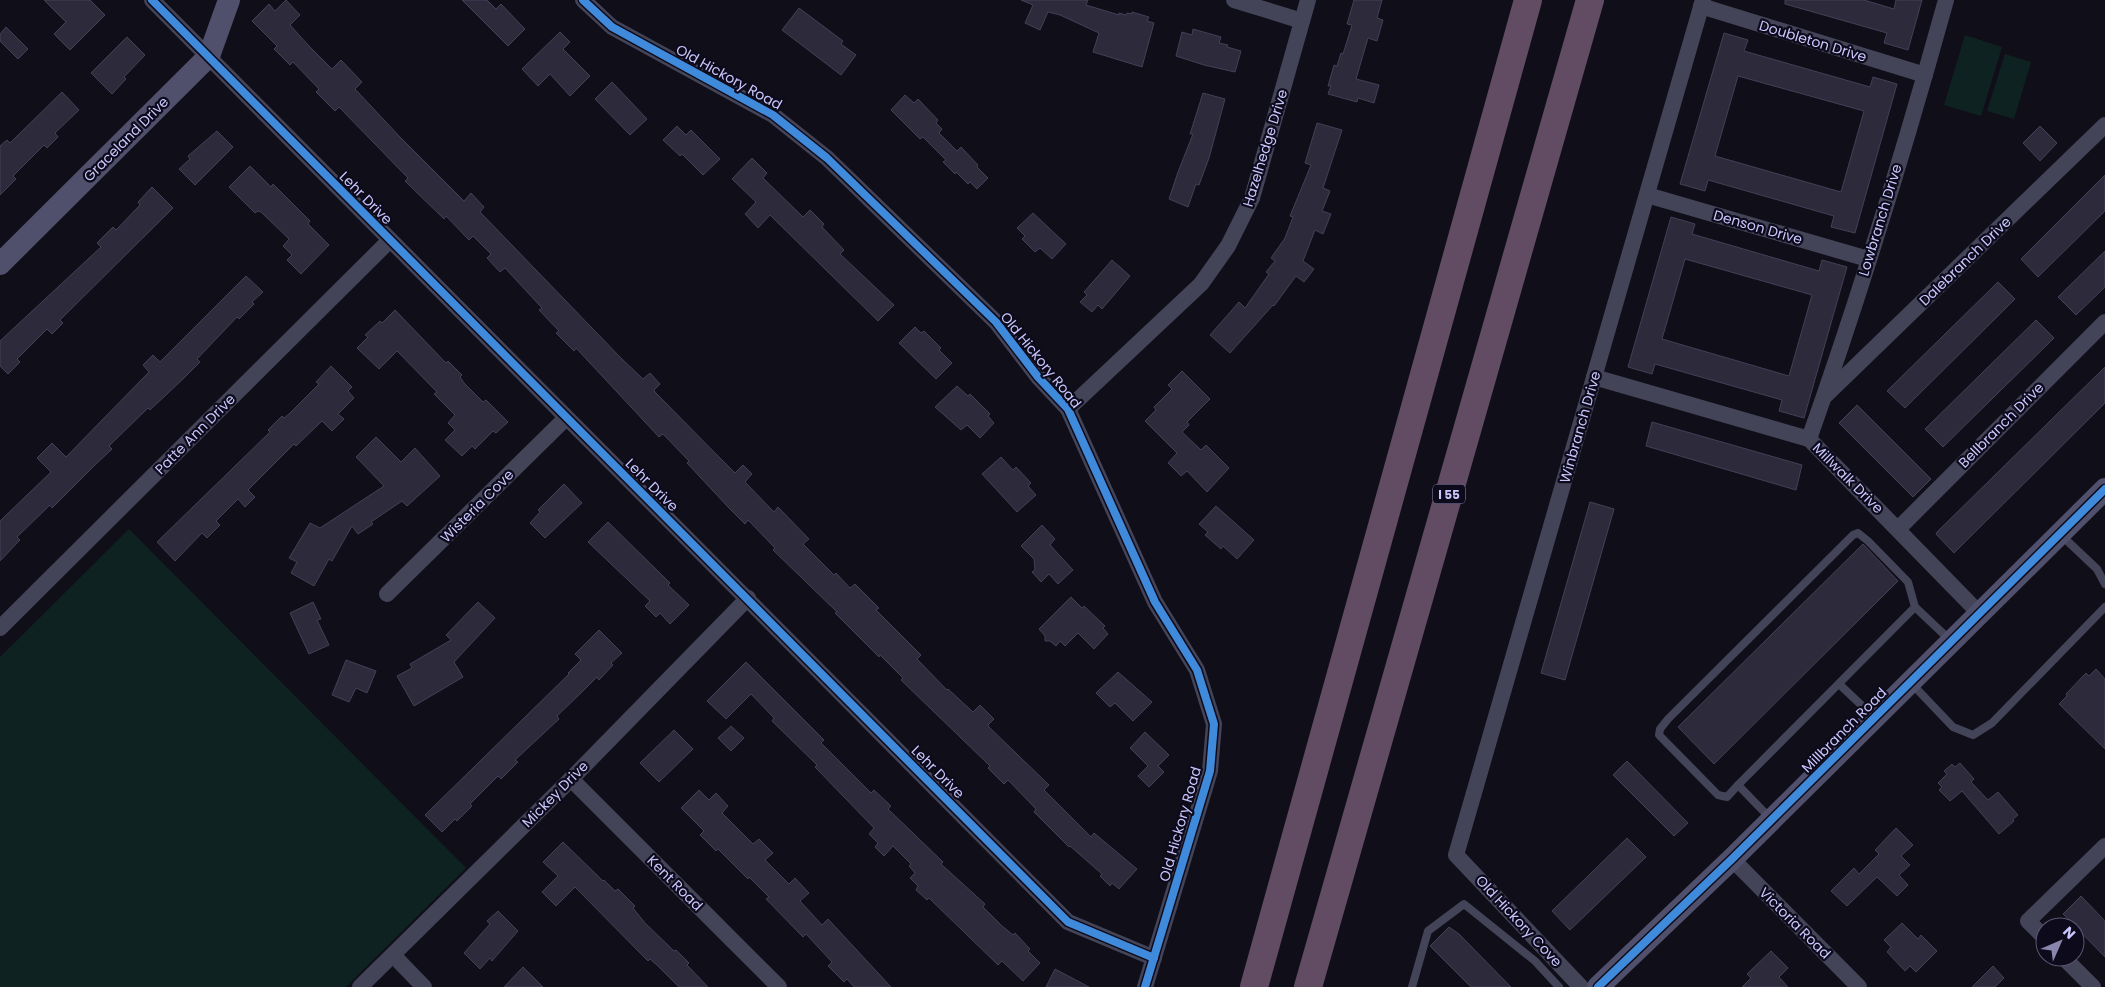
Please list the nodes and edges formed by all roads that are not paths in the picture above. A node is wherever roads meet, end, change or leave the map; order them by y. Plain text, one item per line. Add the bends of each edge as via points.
1 (152, 0) edge
2 (229, 0) edge
3 (583, 0) edge
4 (1234, 0) edge
5 (1308, 0) edge
6 (1528, 0) edge
7 (1590, 0) edge
8 (1946, 0) edge
9 (1702, 3) edge
10 (1302, 21) junction
11 (209, 56) junction
12 (1925, 75) junction
13 (2105, 125) edge
14 (1647, 195) junction
15 (390, 240) junction
16 (1868, 259) junction
17 (0, 264) edge
18 (2105, 322) edge
19 (1594, 377) junction
20 (1824, 397) junction
21 (1068, 409) junction
22 (566, 418) junction
23 (1809, 439) junction
24 (2105, 489) edge
25 (1898, 529) junction
26 (2059, 533) junction
27 (2105, 584) edge
28 (388, 594) dead end
29 (748, 598) junction
30 (2105, 606) edge
31 (1916, 607) junction
32 (1979, 613) junction
33 (0, 628) edge
34 (1951, 641) junction
35 (1910, 682) junction
36 (1839, 684) junction
37 (1874, 718) junction
38 (571, 779) junction
39 (1738, 785) junction
40 (1771, 820) junction
41 (2105, 846) edge
42 (1456, 855) joint
43 (1732, 859) junction
44 (2035, 929) edge
45 (393, 955) junction
46 (1154, 958) junction
47 (2074, 967) edge
48 (360, 987) edge
49 (424, 987) edge
50 (779, 987) edge
51 (1145, 987) edge
52 (1254, 987) edge
53 (1308, 987) edge
54 (1412, 987) edge
55 (1559, 987) edge
56 (1581, 987) edge
57 (1598, 987) edge
58 (1859, 987) edge
59 (2093, 987) edge

1 - 11 street, Lehr Drive
2 - 11 main road, Graceland Drive
3 - 21 street, Old Hickory Road via 612,27 774,115 827,158 996,322 1038,377
4 - 10 street
5 - 10 street, Hazelhedge Drive
6 - 52 highway
7 - 53 highway, I 55
8 - 12 street, Lowbranch Drive
9 - 12 street, Doubleton Drive
9 - 14 street, Winbranch Drive
10 - 21 street, Hazelhedge Drive via 1252,198 1228,246 1200,284
11 - 15 street, Lehr Drive
11 - 17 main road, Graceland Drive
12 - 16 street, Lowbranch Drive
13 - 20 street, Dalebranch Drive
14 - 16 street, Denson Drive
14 - 19 street, Winbranch Drive
15 - 22 street, Lehr Drive
15 - 33 street, Patte Ann Drive
16 - 20 street, Lowbranch Drive
18 - 25 street, Bellbranch Drive
19 - 23 street, Millwalk Drive
19 - 42 street, Winbranch Drive
20 - 23 street, Lowbranch Drive
21 - 46 street, Old Hickory Road via 1155,602 1197,670 1214,724 1210,771
22 - 28 street, Wisteria Cove
22 - 29 street, Lehr Drive
23 - 25 street, Millwalk Drive
24 - 26 main road, Millbranch Road
25 - 32 street, Millwalk Drive
26 - 27 lane via 2097,570
26 - 32 main road, Millbranch Road
29 - 38 street, Mickey Drive
29 - 46 street, Lehr Drive via 1068,922
30 - 35 lane via 1992,723 1973,734 1953,727
31 - 34 lane
31 - 36 lane
31 - 39 lane via 1908,582 1868,541 1858,533 1853,535 1668,719 1659,735 1718,795 1727,796
32 - 34 main road, Millbranch Road
34 - 35 main road, Millbranch Road
35 - 37 main road, Millbranch Road
36 - 37 lane
36 - 39 lane
37 - 40 main road, Millbranch Road
38 - 45 street, Mickey Drive
38 - 50 street, Kent Road
39 - 40 lane
40 - 43 main road, Millbranch Road
41 - 44 street via 2028,922
42 - 56 street, Old Hickory Cove
43 - 57 main road, Millbranch Road
43 - 58 street, Victoria Road
45 - 48 street, Mickey Drive
45 - 49 street
46 - 51 street, Old Hickory Road
47 - 59 street
54 - 55 lane via 1428,931 1464,904 1536,961

